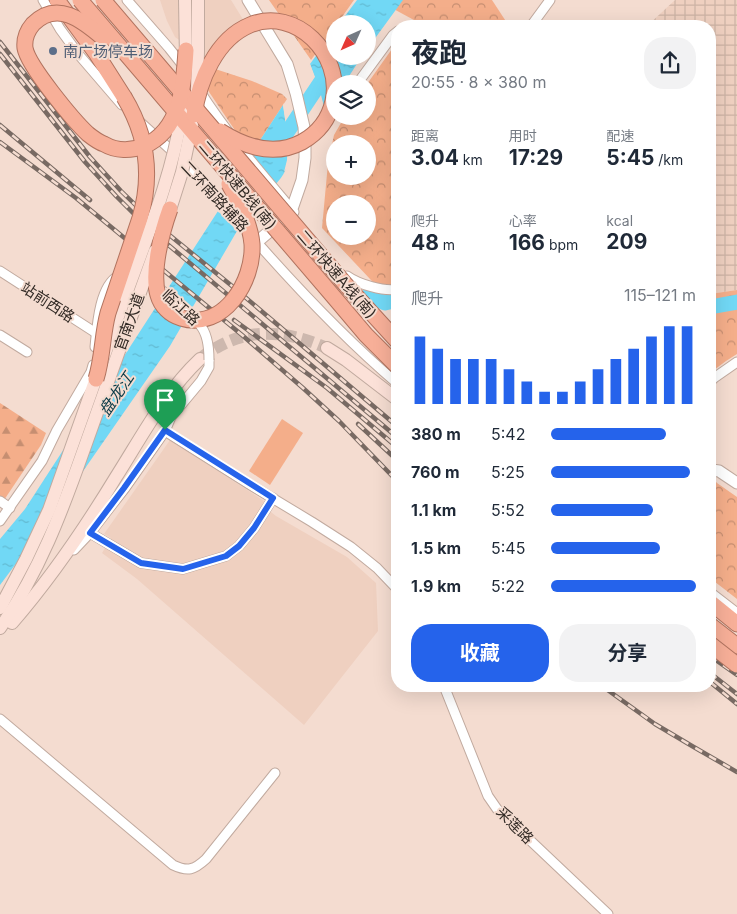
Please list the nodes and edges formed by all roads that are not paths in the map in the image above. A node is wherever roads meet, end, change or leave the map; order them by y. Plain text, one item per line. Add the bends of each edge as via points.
1 (42, 0) edge
2 (57, 0) edge
3 (80, 0) edge
4 (104, 0) edge
5 (127, 0) edge
6 (185, 0) edge
7 (198, 0) edge
8 (248, 0) edge
9 (550, 0) edge
10 (535, 20) edge
11 (391, 36) edge
12 (186, 50) junction
13 (363, 75) edge
14 (161, 95) junction
15 (190, 102) junction
16 (326, 122) edge
17 (193, 129) junction
18 (305, 140) junction
19 (170, 209) junction
20 (292, 210) junction
21 (258, 242) junction
22 (0, 271) edge
23 (347, 276) junction
24 (391, 290) edge
25 (391, 326) edge
26 (96, 333) junction
27 (391, 334) edge
28 (0, 335) edge
29 (327, 348) tunnel mouth
30 (27, 352) dead end
31 (204, 360) junction
32 (391, 360) edge
33 (737, 362) edge
34 (716, 377) edge
35 (96, 378) junction
36 (391, 378) edge
37 (391, 395) edge
38 (165, 430) junction
39 (716, 471) edge
40 (737, 483) edge
41 (273, 498) junction
42 (0, 501) edge
43 (10, 508) junction
44 (0, 521) edge
45 (90, 533) junction
46 (56, 568) junction
47 (391, 583) edge
48 (16, 592) junction
49 (716, 597) edge
50 (0, 600) edge
51 (716, 607) edge
52 (0, 608) edge
53 (737, 613) edge
54 (737, 624) edge
55 (0, 628) edge
56 (716, 630) edge
57 (0, 635) edge
58 (737, 646) edge
59 (716, 649) edge
60 (737, 664) edge
61 (446, 692) edge
62 (0, 719) edge
63 (275, 773) dead end
64 (608, 914) edge

1 - 21 street, 二环南路辅路 via 68,41 104,85 195,172
2 - 35 highway, bridge via 130,106 139,126 146,158 144,202 108,313
3 - 14 highway, 二环快速B线(南), bridge
4 - 15 highway, 二环快速A线(南), bridge
5 - 20 street via 170,48 223,126
6 - 12 main road, 官南大道, bridge
7 - 17 main road, 官南大道, bridge via 198,66
8 - 18 street via 287,64
9 - 10 street
11 - 13 street
12 - 14 highway, bridge via 181,96 170,123 162,134 146,145 122,150 89,135 52,91 27,55 28,30 50,11 74,14
12 - 35 main road, 官南大道, bridge via 183,105 170,169
14 - 17 highway, 二环快速B线(南), bridge
15 - 17 highway, bridge via 194,107 198,111 203,116 226,135 257,148 272,150 296,145 321,126 332,107 335,84 330,61 305,32 282,22 250,25 232,37 213,60 198,93 195,106 194,112
15 - 27 highway, 二环快速A线(南), bridge
16 - 18 street
17 - 19 main road, 官南大道, bridge
17 - 19 highway, bridge via 236,197 247,222 252,246 251,264 241,289 224,309 200,320 169,312 160,300 156,272
17 - 32 highway, 二环快速B线(南), bridge via 344,310
18 - 20 street via 302,180
19 - 48 main road, 官南大道, bridge via 63,507 40,561
20 - 21 street
20 - 23 street
21 - 36 street, 二环南路辅路 via 327,317
22 - 26 street, 站前西路
23 - 24 street via 355,282
23 - 25 street
26 - 31 street, 临江路, bridge via 107,287 114,278 135,272 162,289 202,327 205,334
26 - 43 street, 临江路 via 91,372 42,461
28 - 30 street
29 - 37 main road
31 - 38 street via 209,367 171,417
31 - 46 main road via 185,373 171,390
33 - 34 street
35 - 48 main road, 官南大道
38 - 41 street
38 - 45 street
39 - 40 street
41 - 45 street via 239,546 226,556 183,569 141,563
41 - 47 street via 351,547
42 - 43 street
43 - 44 street, 临江路
45 - 46 street
46 - 57 main road
48 - 50 main road
48 - 52 main road, 官南大道
48 - 55 main road, 官南大道
49 - 53 street
51 - 54 highway
56 - 58 highway
59 - 60 highway, bridge
61 - 64 street, 采莲路 via 488,796 497,809
62 - 63 street via 173,865 186,870 206,859

